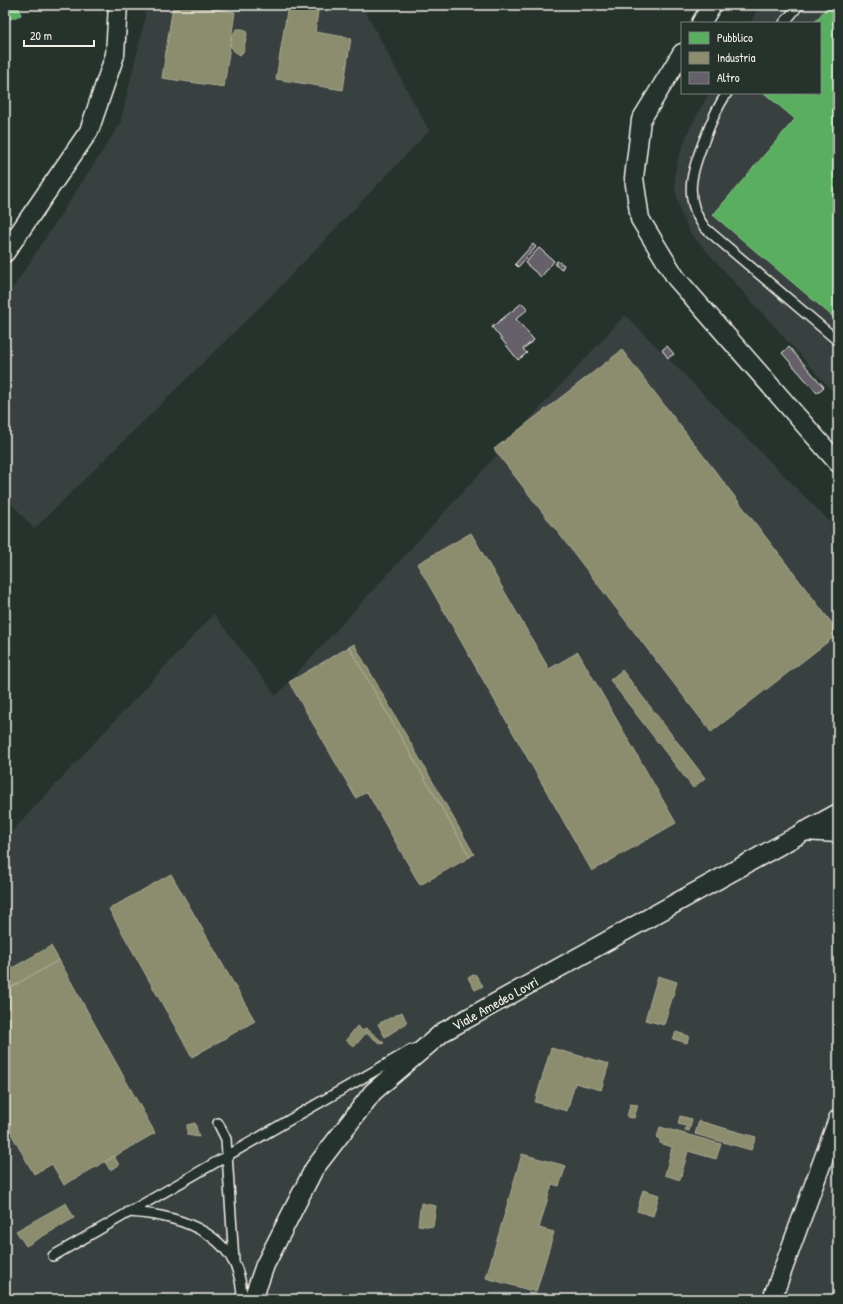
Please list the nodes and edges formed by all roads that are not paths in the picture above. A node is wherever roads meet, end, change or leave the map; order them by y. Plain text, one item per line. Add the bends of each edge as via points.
1 (118, 5) edge
2 (712, 5) edge
3 (799, 5) edge
4 (702, 22) edge
5 (785, 22) edge
6 (681, 55) edge
7 (726, 94) edge
8 (5, 252) edge
9 (838, 341) edge
10 (832, 450) edge
11 (838, 463) edge
12 (838, 813) edge
13 (804, 831) junction
14 (838, 833) edge
15 (443, 1032) junction
16 (838, 1119) edge
17 (218, 1123) dead end
18 (227, 1155) junction
19 (128, 1212) junction
20 (53, 1256) dead end
21 (234, 1261) junction
22 (242, 1299) edge
23 (253, 1299) edge
24 (772, 1299) edge

1 - 8 street via 115,55 90,131
2 - 4 street
3 - 5 lane
6 - 10 street via 641,120 634,178 640,219 676,278
7 - 9 lane via 716,109 694,164 690,188 695,211 705,228
10 - 11 street
12 - 13 street, Viale Amedeo Lovri
13 - 14 street
13 - 15 street, Viale Amedeo Lovri
15 - 18 lane
15 - 23 street, Viale Amedeo Lovri via 373,1092 314,1169 265,1265
16 - 24 street
17 - 18 lane via 226,1139
18 - 19 lane
18 - 21 lane
19 - 20 lane
19 - 21 lane via 152,1213 178,1219 215,1240
21 - 22 lane via 242,1287

